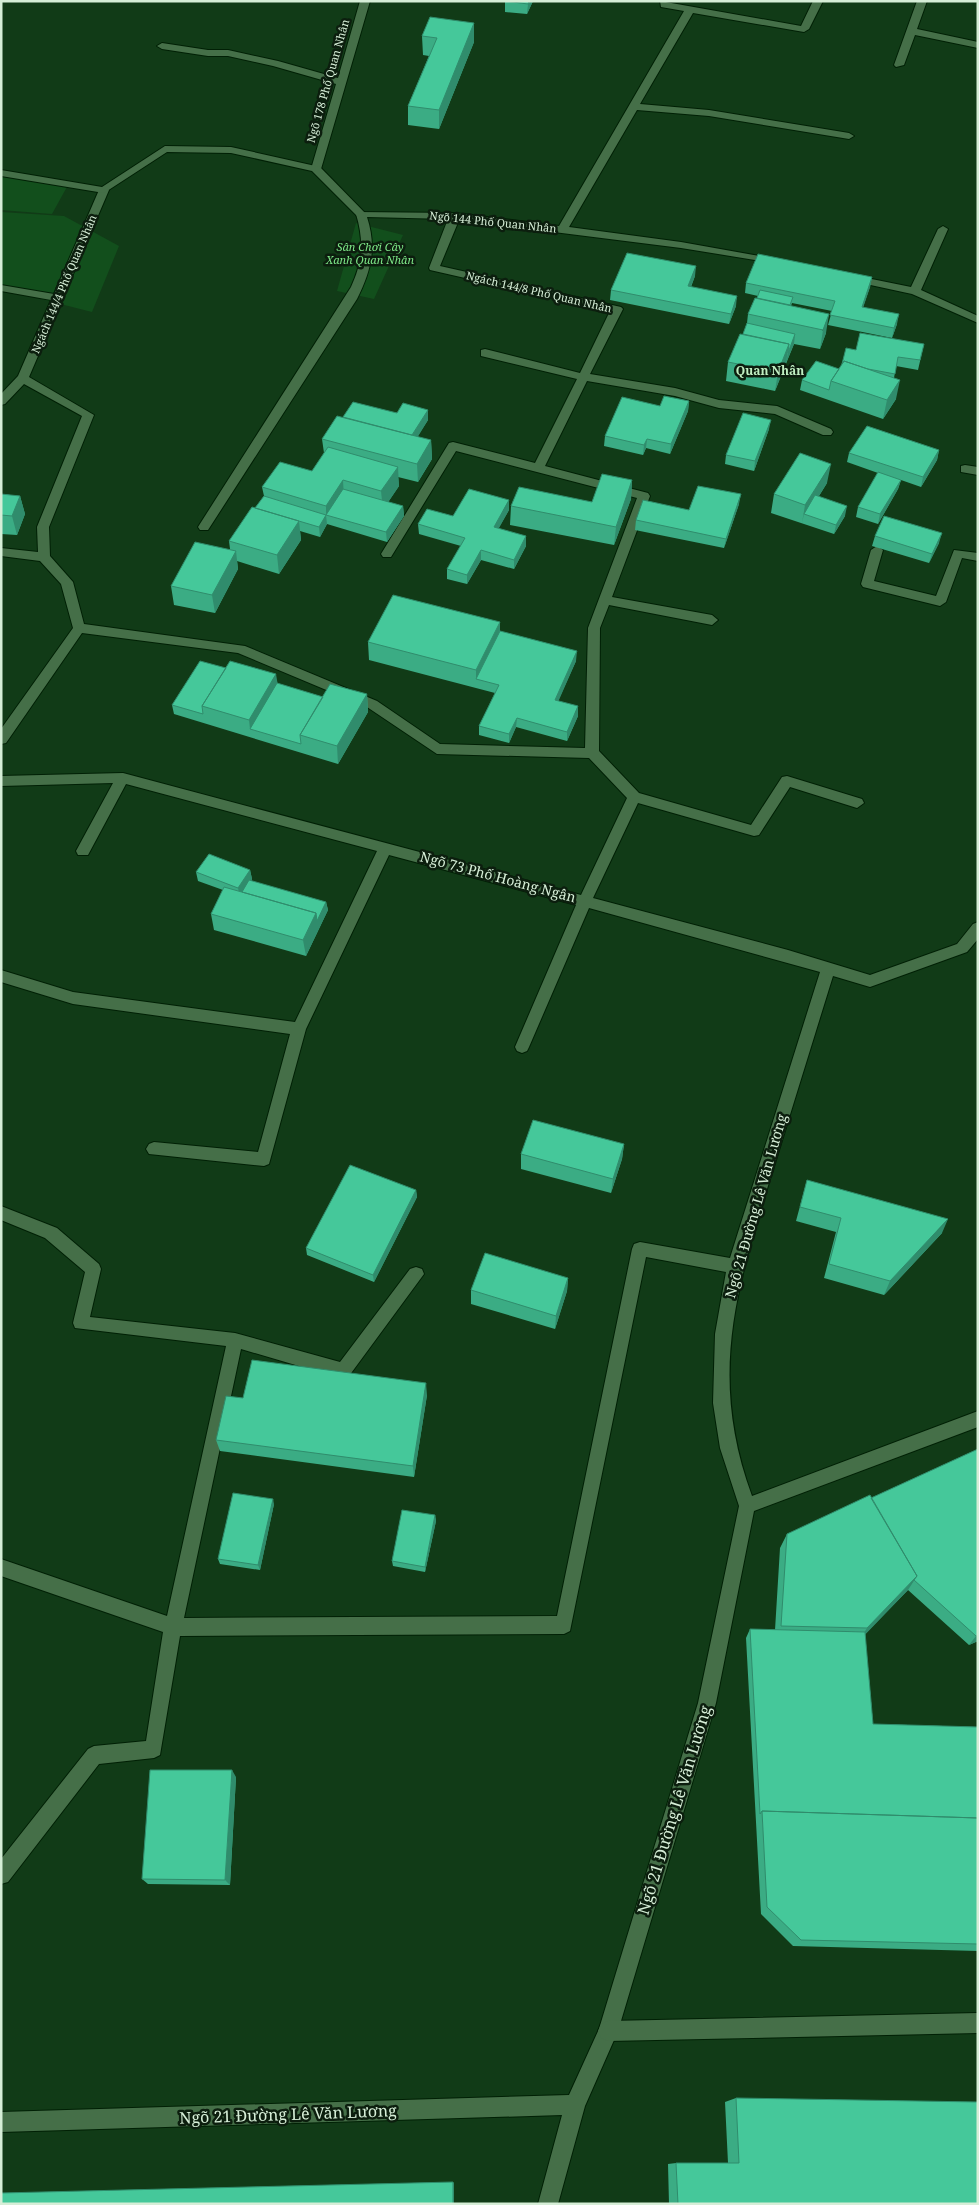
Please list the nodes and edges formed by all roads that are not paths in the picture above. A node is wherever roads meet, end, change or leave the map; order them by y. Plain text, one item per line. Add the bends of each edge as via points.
1 (365, 1) edge
2 (818, 1) edge
3 (922, 1) edge
4 (664, 3) edge
5 (689, 11) junction
6 (911, 30) junction
7 (978, 45) edge
8 (162, 46) dead end
9 (899, 65) dead end
10 (341, 82) junction
11 (634, 107) junction
12 (849, 136) dead end
13 (316, 169) junction
14 (1, 173) edge
15 (104, 190) junction
16 (361, 214) junction
17 (455, 216) junction
18 (943, 229) dead end
19 (562, 230) junction
20 (784, 265) edge
21 (840, 276) edge
22 (1, 288) edge
23 (915, 291) junction
24 (60, 298) junction
25 (978, 320) edge
26 (485, 352) dead end
27 (583, 377) junction
28 (23, 378) junction
29 (1, 401) edge
30 (827, 432) dead end
31 (539, 467) junction
32 (965, 469) dead end
33 (978, 471) edge
34 (204, 527) dead end
35 (877, 550) dead end
36 (1, 552) edge
37 (387, 554) dead end
38 (44, 557) junction
39 (978, 557) edge
40 (605, 600) junction
41 (712, 620) dead end
42 (79, 628) junction
43 (1, 739) edge
44 (592, 753) junction
45 (123, 778) junction
46 (1, 781) edge
47 (634, 797) junction
48 (857, 803) dead end
49 (386, 847) junction
50 (83, 851) dead end
51 (585, 901) junction
52 (978, 928) edge
53 (828, 968) junction
54 (1, 976) edge
55 (299, 1029) junction
56 (522, 1047) dead end
57 (154, 1149) dead end
58 (1, 1212) edge
59 (735, 1266) junction
60 (416, 1274) dead end
61 (235, 1340) junction
62 (978, 1419) edge
63 (747, 1506) junction
64 (1, 1567) edge
65 (173, 1627) junction
66 (1, 1875) edge
67 (978, 2023) edge
68 (608, 2031) junction
69 (575, 2105) junction
70 (1, 2122) edge
71 (548, 2204) edge

1 - 10 street, Ngõ 178 Phố Quan Nhân
2 - 5 street via 804,29
3 - 6 street
4 - 5 street
5 - 11 street
6 - 7 street
6 - 9 street
8 - 10 street via 228,53
10 - 13 street, Ngõ 178 Phố Quan Nhân
11 - 12 street via 709,113
11 - 19 street
13 - 15 street via 232,150 165,149
13 - 16 street
14 - 15 street
15 - 24 street, Ngách 144/4 Phố Quan Nhân
16 - 17 street, Ngõ 144 Phố Quan Nhân
16 - 34 street via 367,231 369,255 364,274
17 - 19 street, Ngõ 144 Phố Quan Nhân
17 - 27 street, Ngách 144/8 Phố Quan Nhân via 434,268 617,309
18 - 23 street
19 - 20 street, Ngõ 144 Phố Quan Nhân via 681,245
21 - 23 street
22 - 24 street
23 - 25 street
24 - 28 street, Ngách 144/4 Phố Quan Nhân
26 - 27 street
27 - 30 street via 675,392 719,404 777,410
27 - 31 street, Ngách 144/8 Phố Quan Nhân
28 - 29 street, Ngách 144/4 Phố Quan Nhân
28 - 38 street via 88,415 43,526
31 - 37 street via 453,446
31 - 40 street via 644,496
32 - 33 street
35 - 39 street via 867,584 940,602 958,552
36 - 38 street
38 - 42 street via 67,582
40 - 41 street
40 - 44 street via 594,628
42 - 43 street
42 - 44 street via 240,648 372,704 438,749
44 - 47 street
45 - 46 street, Ngõ 73 Phố Hoàng Ngân
45 - 49 street, Ngõ 73 Phố Hoàng Ngân
45 - 50 street
47 - 48 street via 754,830 787,781
47 - 51 street
49 - 51 street, Ngõ 73 Phố Hoàng Ngân
49 - 55 street
51 - 53 street, Ngõ 73 Phố Hoàng Ngân
51 - 56 street
52 - 53 street, Ngõ 73 Phố Hoàng Ngân via 962,948 870,981
53 - 59 street, Ngõ 21 Đường Lê Văn Lương
54 - 55 street via 73,998
55 - 57 street via 264,1159
58 - 61 street via 50,1233 93,1269 81,1323
59 - 63 street, Ngõ 21 Đường Lê Văn Lương via 721,1353 721,1398 728,1447
59 - 65 street via 640,1249 564,1625
60 - 61 street via 343,1371
61 - 65 street
62 - 63 street
63 - 68 street, Ngõ 21 Đường Lê Văn Lương via 707,1703
64 - 65 street
65 - 66 street via 154,1749 94,1755
67 - 68 street
68 - 69 street, Ngõ 21 Đường Lê Văn Lương
69 - 70 street, Ngõ 21 Đường Lê Văn Lương
69 - 71 street, Ngõ 21 Đường Lê Văn Lương

